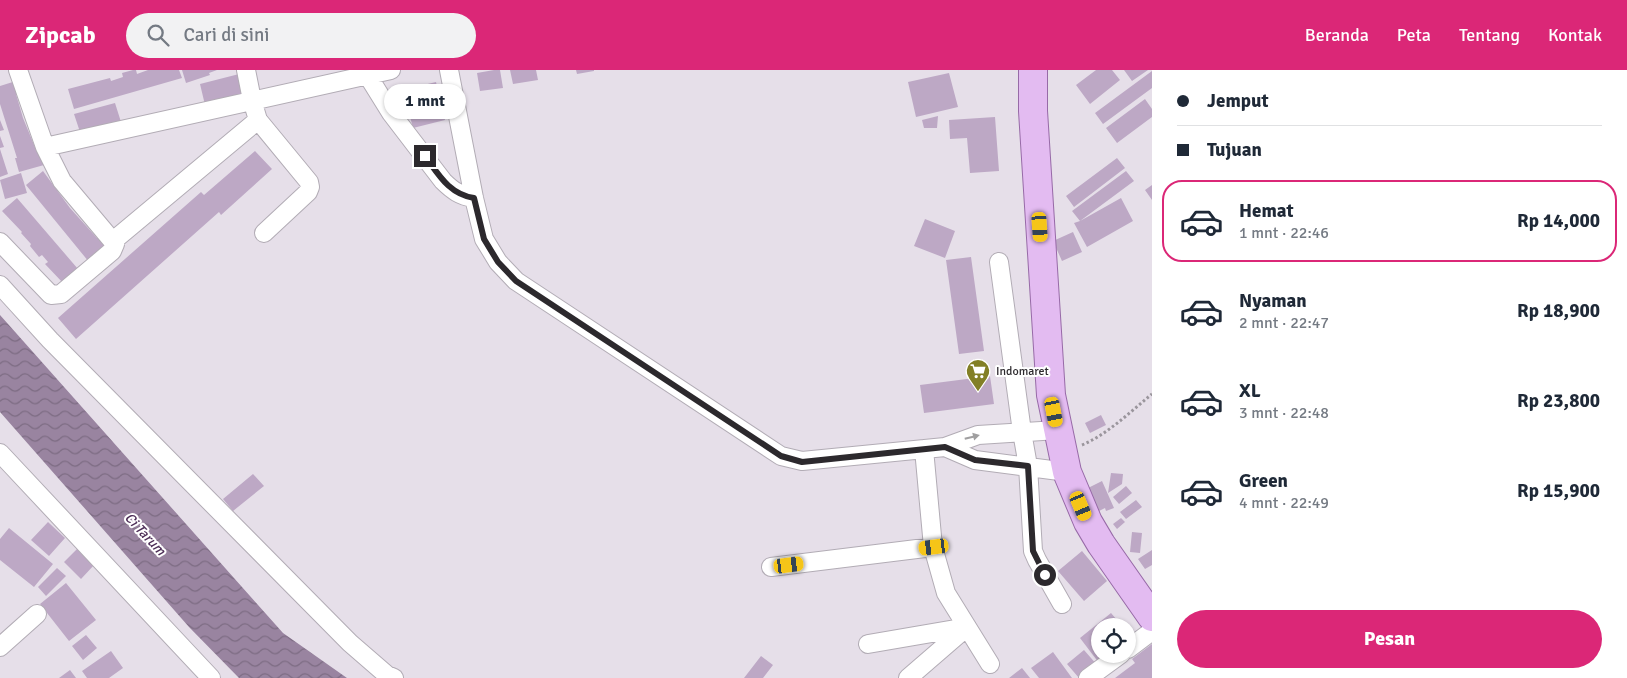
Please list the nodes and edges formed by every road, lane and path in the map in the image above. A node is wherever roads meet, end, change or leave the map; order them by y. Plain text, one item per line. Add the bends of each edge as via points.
1 (18, 70) edge
2 (246, 70) edge
3 (391, 70) edge
4 (449, 70) edge
5 (1033, 70) edge
6 (368, 76) junction
7 (252, 100) junction
8 (258, 120) junction
9 (45, 147) junction
10 (474, 198) junction
11 (264, 233) dead end
12 (113, 241) junction
13 (0, 242) edge
14 (999, 262) dead end
15 (0, 285) edge
16 (1152, 394) edge
17 (1022, 432) junction
18 (945, 447) junction
19 (924, 449) junction
20 (1062, 450) junction
21 (0, 453) edge
22 (1028, 466) junction
23 (934, 547) junction
24 (771, 567) dead end
25 (1062, 604) dead end
26 (37, 614) dead end
27 (1152, 617) edge
28 (967, 627) junction
29 (1152, 631) edge
30 (1136, 643) edge
31 (868, 644) dead end
32 (0, 647) edge
33 (1109, 663) edge
34 (990, 664) dead end
35 (204, 671) edge
36 (394, 678) edge
37 (908, 678) edge
38 (1088, 678) edge

1 - 9 street
2 - 7 street
3 - 6 street
4 - 10 street
5 - 20 main road via 1046,337 1051,395
6 - 7 street
6 - 10 street via 391,113 443,181 463,196
7 - 8 street
7 - 9 street
8 - 11 street via 310,182 308,192
8 - 12 street
9 - 12 street via 62,181
10 - 19 street via 484,239 498,262 516,281 781,456 802,462
12 - 13 street via 112,251 56,296 51,295
14 - 17 street
15 - 36 street via 50,340 350,643
16 - 20 path via 1091,441
18 -> 17 street via 978,435
17 - 20 street
17 - 22 street
18 - 19 street
18 - 22 street via 975,460
19 - 23 street
20 - 22 street
20 - 27 main road via 1092,530
21 - 35 street
22 - 25 street via 1033,551
23 - 24 street
23 - 28 street via 946,593
26 - 32 street
28 - 31 street
28 - 34 street
28 - 37 street
29 - 30 street
33 - 38 street

